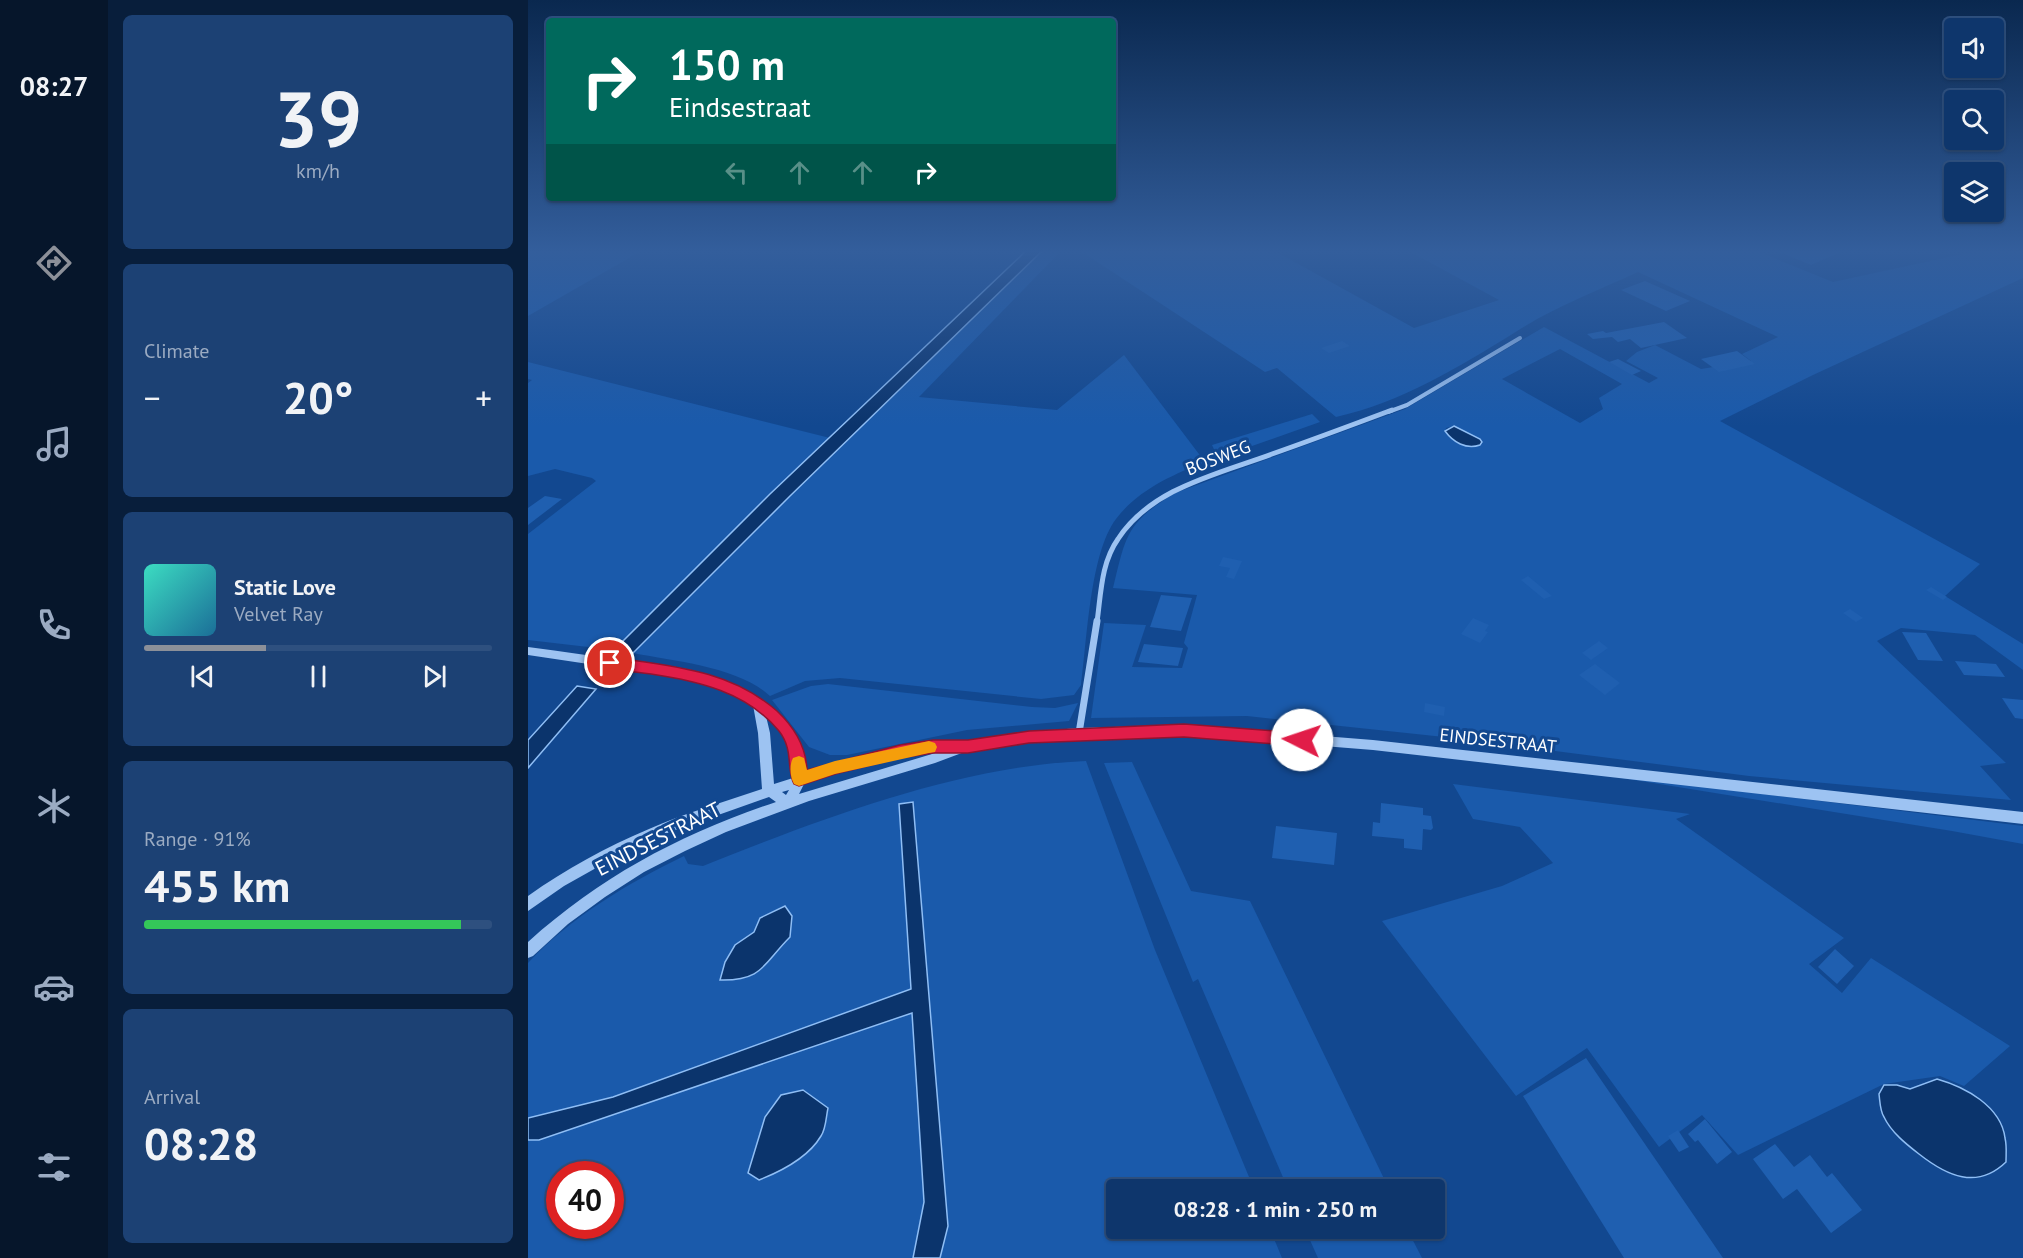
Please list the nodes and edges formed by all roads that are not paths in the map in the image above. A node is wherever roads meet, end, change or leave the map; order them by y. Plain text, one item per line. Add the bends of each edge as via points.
1 (1520, 338) dead end
2 (528, 651) edge
3 (758, 704) junction
4 (1078, 733) junction
5 (968, 746) junction
6 (799, 779) junction
7 (768, 790) junction
8 (788, 803) junction
9 (2023, 818) edge
10 (528, 904) edge
11 (528, 951) edge

1 - 4 street, BOSWEG via 1407,405 1185,486 1151,504 1130,522 1108,553
2 - 3 street via 717,681
3 - 6 street via 786,728 798,756
3 - 7 street
4 - 5 street, EINDSESTRAAT
4 - 9 street, EINDSESTRAAT via 1184,730 1373,745
5 - 6 street, EINDSESTRAAT via 933,746 900,752
5 - 8 street, EINDSESTRAAT
6 - 7 street, EINDSESTRAAT
6 - 8 street
7 - 8 street
7 - 10 street, EINDSESTRAAT via 616,849
8 - 11 street, EINDSESTRAAT via 691,841 630,872 557,922

